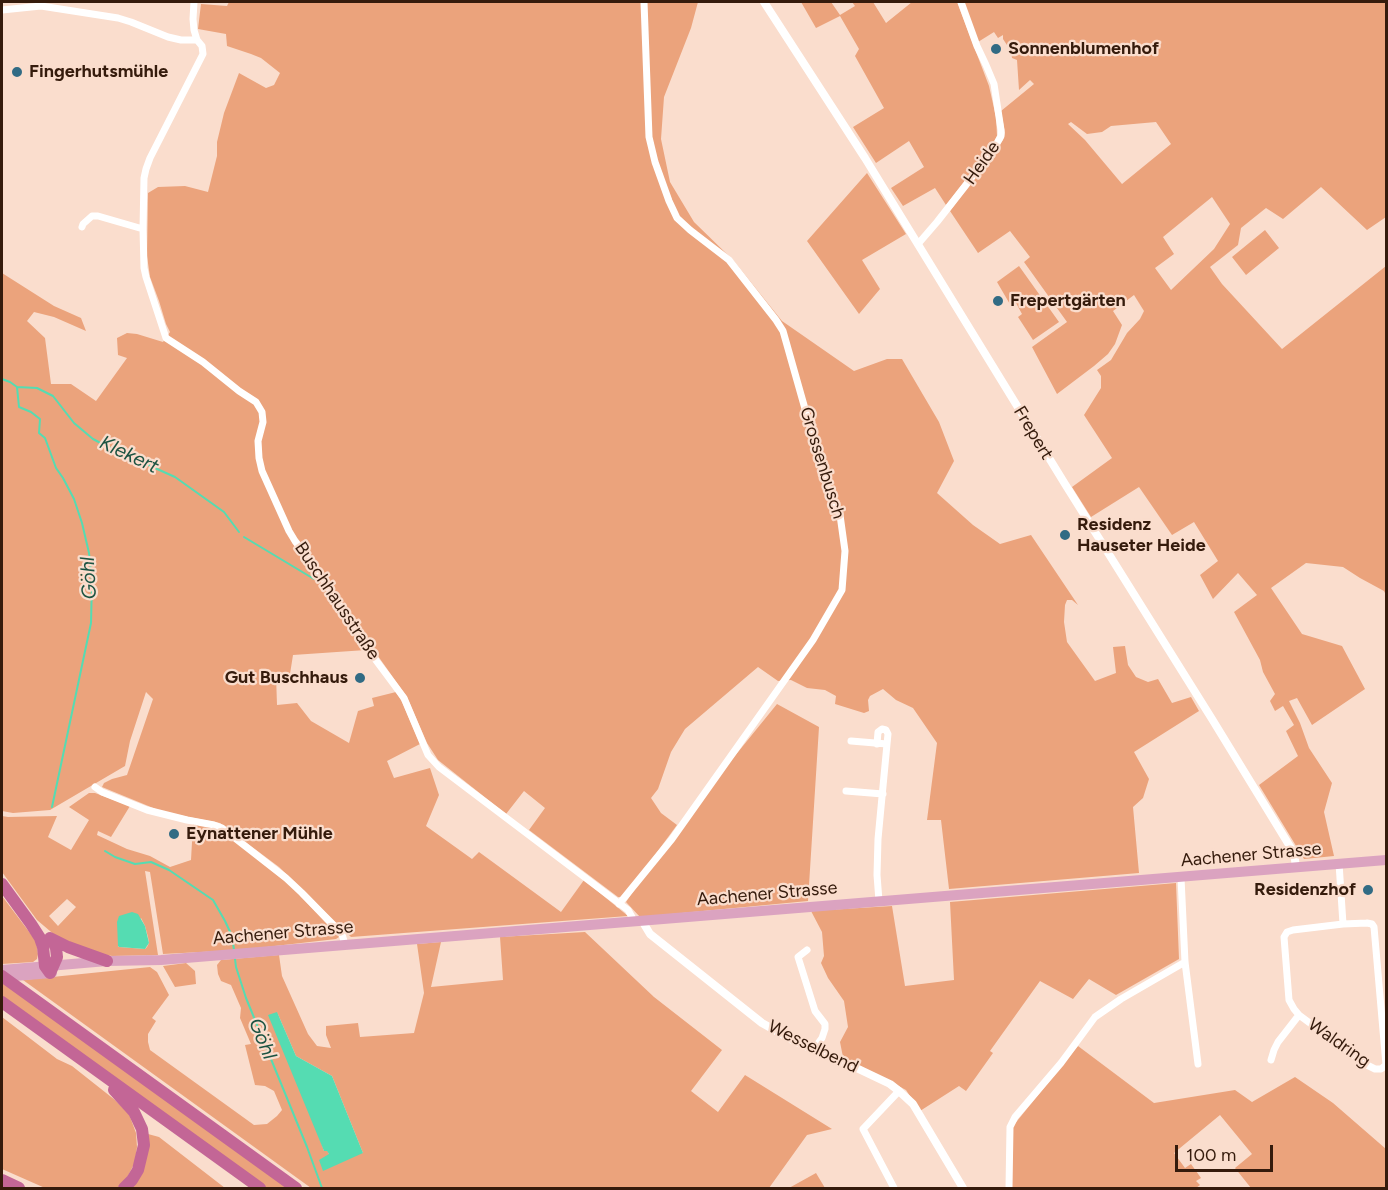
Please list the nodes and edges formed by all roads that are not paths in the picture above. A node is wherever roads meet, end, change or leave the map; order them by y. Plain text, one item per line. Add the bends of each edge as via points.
1 (194, 2) edge
2 (644, 2) edge
3 (764, 2) edge
4 (961, 2) edge
5 (2, 10) edge
6 (197, 39) junction
7 (82, 227) dead end
8 (143, 229) junction
9 (918, 244) junction
10 (851, 741) dead end
11 (877, 744) junction
12 (887, 744) junction
13 (95, 787) dead end
14 (846, 791) dead end
15 (883, 794) junction
16 (1386, 860) edge
17 (1339, 863) junction
18 (1296, 867) junction
19 (1181, 878) junction
20 (2, 884) edge
21 (879, 901) junction
22 (619, 904) junction
23 (638, 921) junction
24 (31, 924) junction
25 (1343, 924) junction
26 (52, 939) junction
27 (345, 945) junction
28 (807, 950) dead end
29 (107, 961) junction
30 (150, 961) junction
31 (1185, 962) junction
32 (44, 969) junction
33 (2, 970) edge
34 (2, 977) edge
35 (2, 1002) edge
36 (1299, 1015) junction
37 (814, 1049) junction
38 (1271, 1060) dead end
39 (1198, 1064) dead end
40 (104, 1077) junction
41 (899, 1090) junction
42 (2, 1180) edge
43 (19, 1188) edge
44 (124, 1188) edge
45 (260, 1188) edge
46 (296, 1188) edge
47 (894, 1188) edge
48 (963, 1188) edge
49 (1009, 1188) edge

1 - 6 street, Buschhausstraße
2 - 22 street, Grossenbusch via 649,137 669,201 677,218 729,260 783,331 828,490 840,515 845,552 842,590 813,640 672,839
3 - 9 street, Frepert
4 - 9 street, Heide via 994,84 1001,136
5 - 6 street via 41,6 118,18 168,38
6 - 8 street, Buschhausstraße via 203,54 146,169
7 - 8 street via 92,216 98,216
8 - 22 street, Buschhausstraße via 146,277 166,338 256,402 263,422 257,450 260,464 289,531 404,698 428,755
9 - 18 street, Frepert via 1294,853
10 - 11 street
11 - 12 street
11 - 12 street via 882,729 888,734
12 - 15 street
13 - 27 street via 147,810 222,828 302,893 342,934
14 - 15 street
15 - 21 street via 878,839
16 - 17 main road, Aachener Strasse
17 - 18 main road, Aachener Strasse
17 - 25 street
18 - 19 main road, Aachener Strasse
19 - 21 main road, Aachener Strasse
19 - 31 street
20 - 24 highway
21 - 23 main road, Aachener Strasse
22 - 23 street, Buschhausstraße
23 - 27 main road, Aachener Strasse
23 - 37 street, Wesselbend via 762,1023
24 - 26 highway
24 - 32 highway via 44,947
25 - 36 street, Waldring via 1293,930 1284,937 1288,1000
25 - 36 street, Waldring via 1367,923 1374,927 1386,1065 1375,1069 1365,1064
26 - 29 highway
26 - 32 highway via 57,957
27 - 30 main road, Aachener Strasse
28 - 37 street via 798,957 815,1011 825,1024
29 - 30 main road, Aachener Strasse
29 - 32 main road, Aachener Strasse
30 - 32 main road, Aachener Strasse via 115,968
31 - 39 street
31 - 49 street via 1095,1017 1015,1118 1011,1127
32 - 33 main road, Aachener Strasse
32 - 34 main road, Aachener Strasse
34 - 46 highway
35 - 40 highway
36 - 38 street, Waldring via 1278,1042
37 - 41 street, Wesselbend
40 - 44 highway via 135,1112 142,1129 142,1158
40 - 45 highway
41 - 47 street via 863,1129
41 - 48 street, Wesselbend via 913,1104
42 - 43 highway

